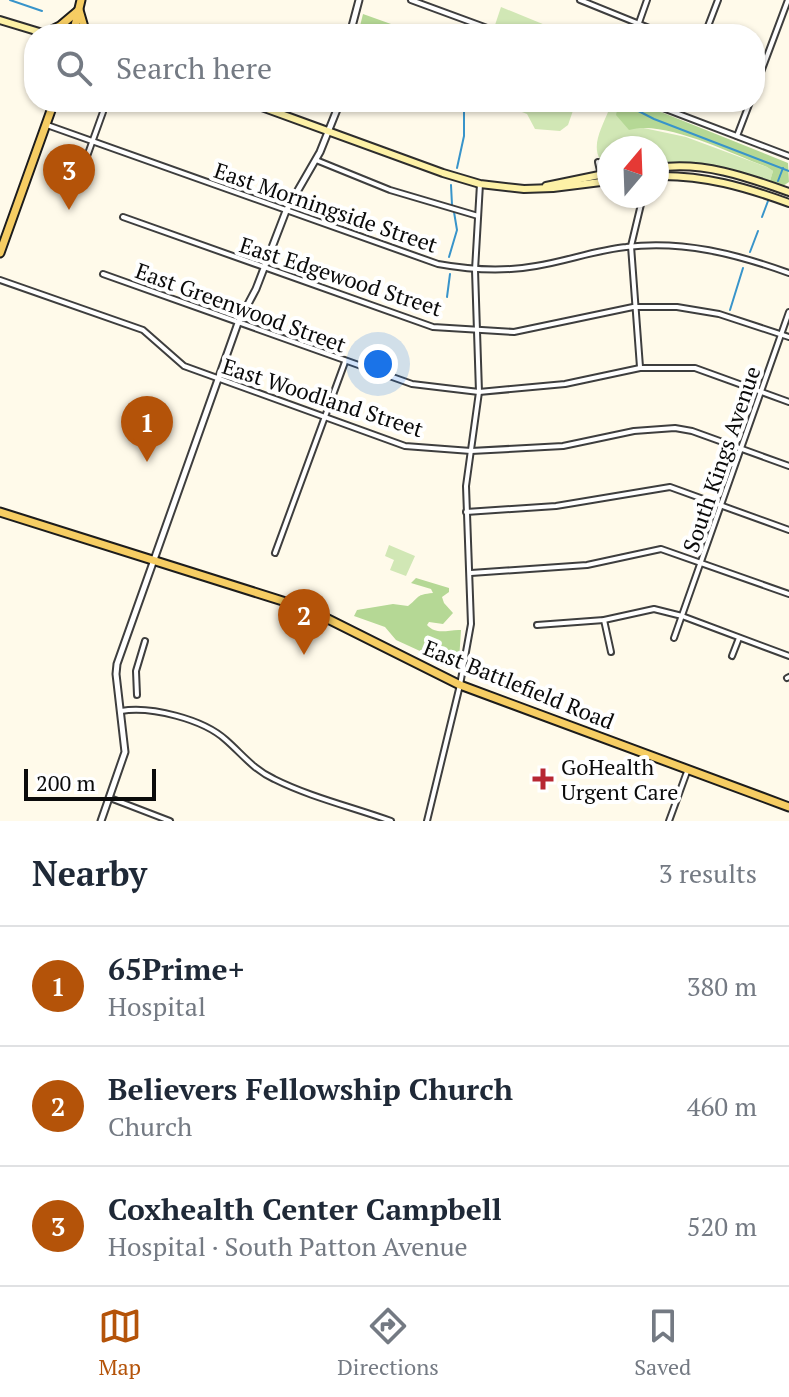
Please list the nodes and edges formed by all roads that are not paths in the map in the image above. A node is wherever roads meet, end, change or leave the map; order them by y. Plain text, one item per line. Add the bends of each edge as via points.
1 (81, 0) edge
2 (359, 0) edge
3 (411, 0) edge
4 (580, 0) edge
5 (647, 0) edge
6 (718, 0) edge
7 (788, 0) edge
8 (79, 10) junction
9 (0, 20) edge
10 (62, 24) edge
11 (76, 24) edge
12 (83, 24) edge
13 (353, 24) edge
14 (476, 24) edge
15 (636, 24) edge
16 (638, 24) edge
17 (709, 24) edge
18 (24, 27) edge
19 (765, 62) edge
20 (51, 112) edge
21 (103, 112) dead end
22 (276, 112) edge
23 (336, 112) edge
24 (673, 112) edge
25 (746, 112) edge
26 (47, 125) junction
27 (329, 131) junction
28 (737, 136) junction
29 (92, 142) junction
30 (789, 156) edge
31 (316, 160) junction
32 (669, 168) edge
33 (81, 173) dead end
34 (669, 177) edge
35 (597, 180) edge
36 (480, 184) junction
37 (789, 192) edge
38 (789, 203) edge
39 (640, 208) edge
40 (286, 211) junction
41 (478, 216) junction
42 (123, 217) dead end
43 (631, 246) junction
44 (0, 253) edge
45 (264, 268) junction
46 (475, 270) junction
47 (789, 273) edge
48 (103, 274) dead end
49 (0, 280) edge
50 (633, 307) junction
51 (789, 312) edge
52 (238, 323) junction
53 (478, 330) junction
54 (781, 335) junction
55 (789, 337) edge
56 (345, 362) junction
57 (640, 368) junction
58 (218, 380) junction
59 (479, 392) junction
60 (762, 392) junction
61 (789, 402) edge
62 (324, 419) junction
63 (742, 449) junction
64 (471, 451) junction
65 (789, 466) edge
66 (722, 506) junction
67 (0, 512) edge
68 (466, 512) junction
69 (789, 530) edge
70 (275, 553) dead end
71 (155, 562) junction
72 (701, 563) junction
73 (471, 573) junction
74 (789, 594) edge
75 (682, 616) junction
76 (604, 620) junction
77 (537, 625) dead end
78 (674, 638) dead end
79 (739, 638) junction
80 (145, 641) dead end
81 (611, 652) dead end
82 (732, 656) dead end
83 (789, 656) edge
84 (460, 685) junction
85 (137, 695) dead end
86 (121, 711) junction
87 (688, 769) junction
88 (110, 798) junction
89 (789, 807) edge
90 (101, 821) edge
91 (170, 821) edge
92 (391, 821) edge
93 (427, 821) edge
94 (669, 821) edge

1 - 8 main road
2 - 13 street
3 - 14 street
4 - 15 street
5 - 16 street
6 - 17 street
7 - 19 street
8 - 10 main road
8 - 11 main road
8 - 12 main road
9 - 18 main road
20 - 26 main road
21 - 29 street
22 - 27 main road
23 - 27 street
24 - 28 street
25 - 28 street
26 - 29 street, East Morningside Street
26 - 44 main road
27 - 31 street
27 - 36 main road
28 - 30 street
29 - 33 street
29 - 40 street, East Morningside Street
31 - 40 street
31 - 41 street via 390,190
32 - 37 main road via 736,174
34 - 38 main road via 725,182
35 - 36 main road via 553,188
36 - 41 street
39 - 43 street
40 - 45 street
40 - 46 street, East Morningside Street via 420,259
41 - 46 street
42 - 45 street, East Edgewood Street
43 - 46 street, East Morningside Street via 540,266
43 - 47 street, East Morningside Street via 722,251
43 - 50 street
45 - 52 street
45 - 53 street, East Edgewood Street via 420,324
46 - 53 street
48 - 52 street, East Greenwood Street
49 - 58 street, East Woodland Street via 143,330 184,366
50 - 53 street, East Edgewood Street via 514,332
50 - 54 street, East Edgewood Street via 703,310
50 - 57 street
51 - 54 street, South Kings Avenue
52 - 56 street, East Greenwood Street
52 - 58 street
53 - 59 street
54 - 55 street, East Edgewood Street
54 - 60 street, South Kings Avenue
56 - 59 street, East Greenwood Street via 412,384
56 - 62 street
57 - 59 street, East Greenwood Street via 565,384
57 - 60 street, East Greenwood Street via 695,368
58 - 62 street, East Woodland Street
58 - 71 street
59 - 64 street
60 - 61 street, East Greenwood Street
60 - 63 street, South Kings Avenue
62 - 64 street, East Woodland Street via 405,446
62 - 70 street
63 - 64 street, East Woodland Street via 675,428 563,446
63 - 65 street, East Woodland Street
63 - 66 street, South Kings Avenue
64 - 68 street
66 - 68 street via 670,487 556,506
66 - 69 street
66 - 72 street, South Kings Avenue
67 - 71 main road, East Battlefield Road
68 - 73 street
71 - 84 main road, East Battlefield Road via 308,609
71 - 86 street via 117,664
72 - 73 street via 652,550 587,565
72 - 74 street
72 - 75 street, South Kings Avenue
73 - 84 street via 471,624
75 - 76 street via 654,609
75 - 78 street, South Kings Avenue
75 - 79 street
76 - 77 street
76 - 81 street
79 - 82 street
79 - 83 street
80 - 85 street via 136,671
84 - 87 main road, East Battlefield Road
84 - 93 street
86 - 88 street via 125,752
86 - 92 street via 156,710 208,728 275,780
87 - 89 main road, East Battlefield Road
87 - 94 street
88 - 90 street
88 - 91 street

